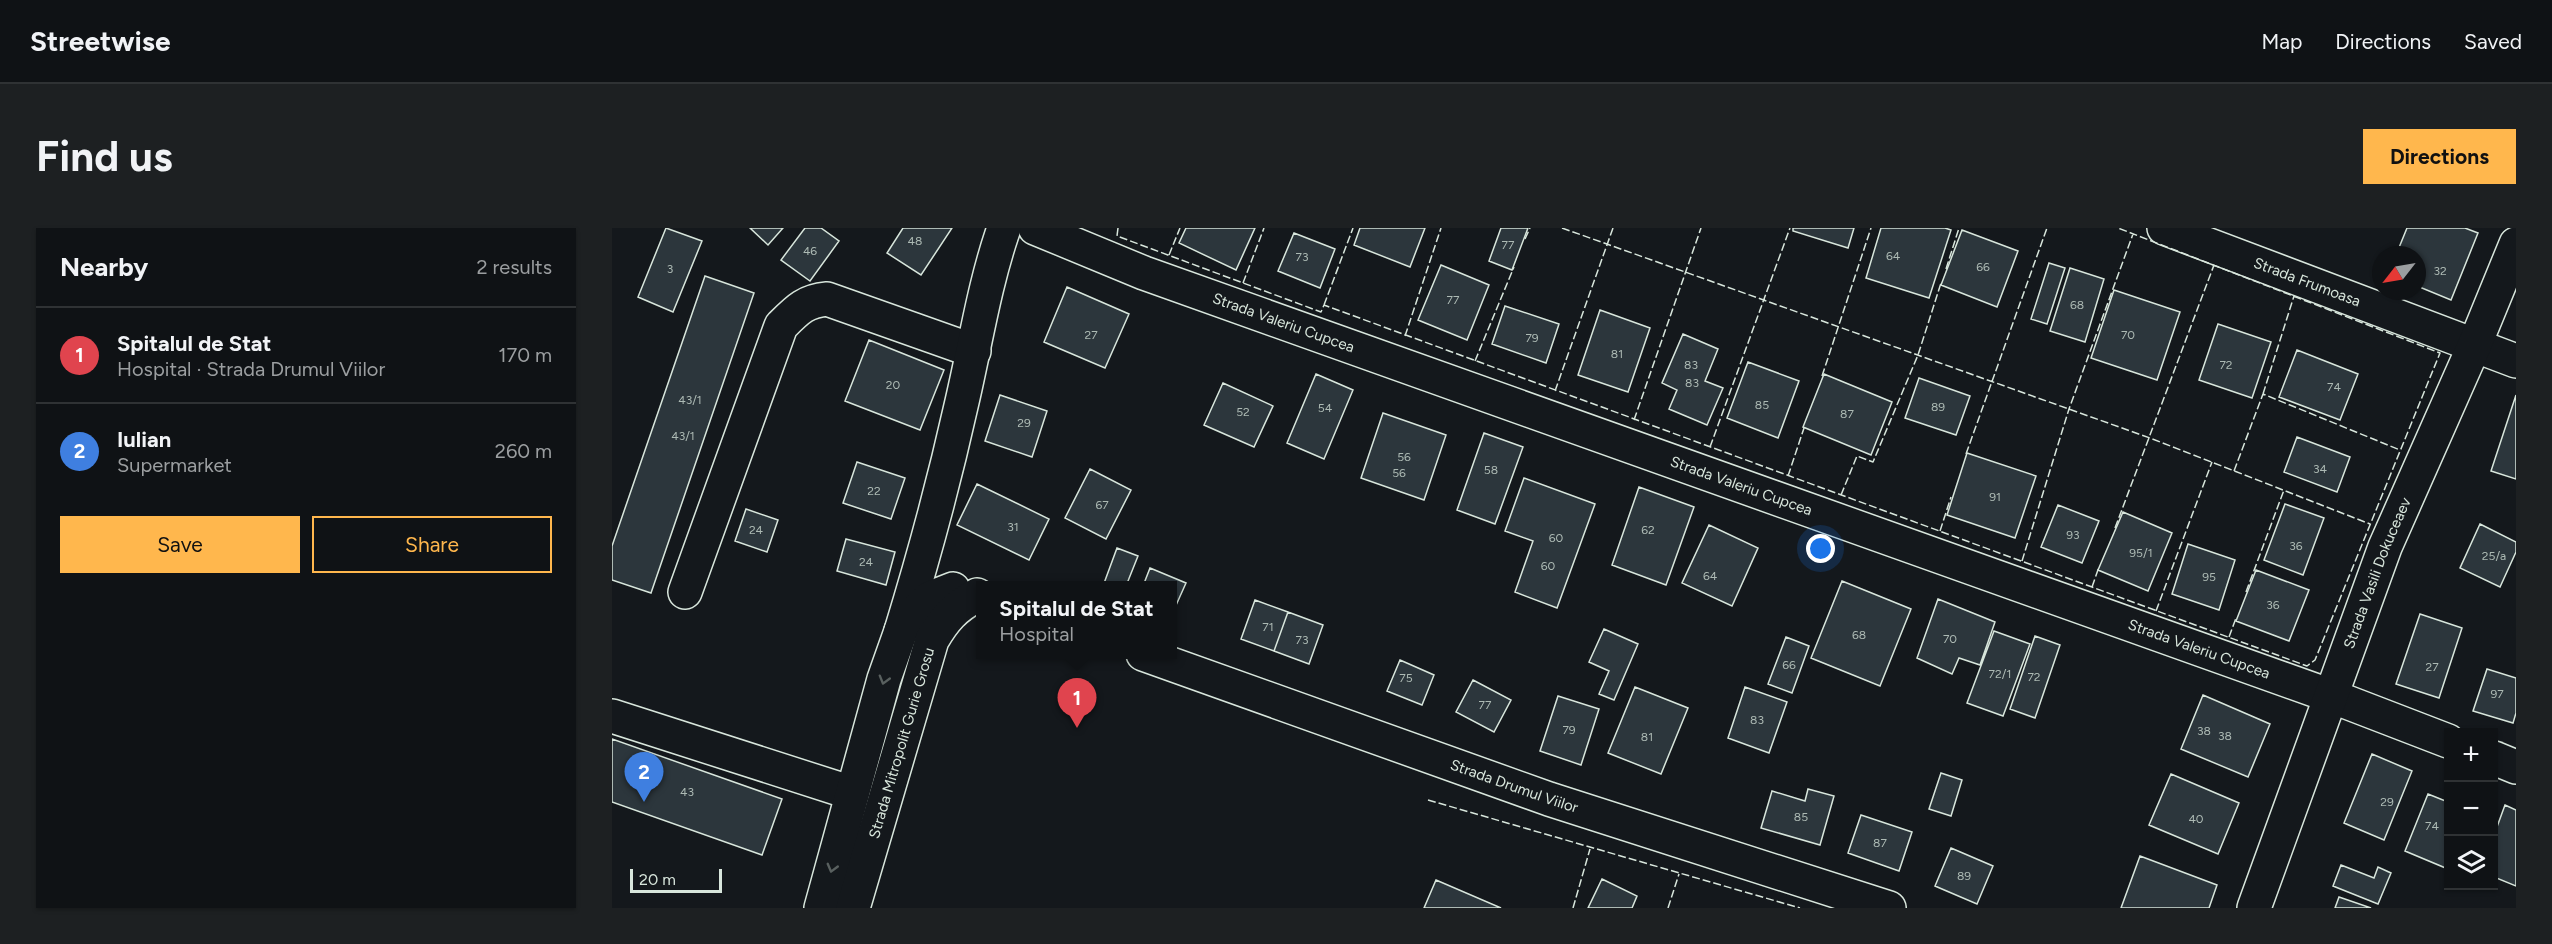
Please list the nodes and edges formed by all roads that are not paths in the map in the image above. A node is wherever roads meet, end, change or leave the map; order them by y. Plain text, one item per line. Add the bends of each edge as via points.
1 (1004, 228) edge
2 (1035, 228) edge
3 (2164, 228) edge
4 (2516, 244) edge
5 (2475, 344) junction
6 (974, 351) junction
7 (2516, 361) edge
8 (927, 547) junction
9 (685, 592) dead end
10 (970, 594) edge
11 (901, 631) junction
12 (1157, 659) edge
13 (2331, 696) junction
14 (612, 716) edge
15 (2444, 739) edge
16 (2498, 760) edge
17 (2516, 767) edge
18 (852, 793) junction
19 (821, 908) edge
20 (853, 908) edge
21 (1890, 908) edge
22 (2254, 908) edge

1 - 6 street
2 - 13 street, Strada Valeriu Cupcea via 1144,273
3 - 5 street, Strada Frumoasa
4 - 5 street, Strada Vasili Dokuceaev
5 - 7 street, Strada Frumoasa
5 - 13 street, Strada Vasili Dokuceaev via 2385,547
6 - 8 street
6 - 9 street via 827,299 811,300 796,310 781,326
8 - 10 street via 938,577
8 - 11 street
10 - 11 street via 930,598
10 - 20 street, Strada Mitropolit Gurie Grosu via 944,619 932,640
11 -> 18 street
12 - 21 street, Strada Drumul Viilor via 1549,799
13 - 15 street, Strada Valeriu Cupcea
13 - 22 street, Strada Vasili Dokuceaev
14 - 18 street
16 - 17 street
18 -> 19 street

